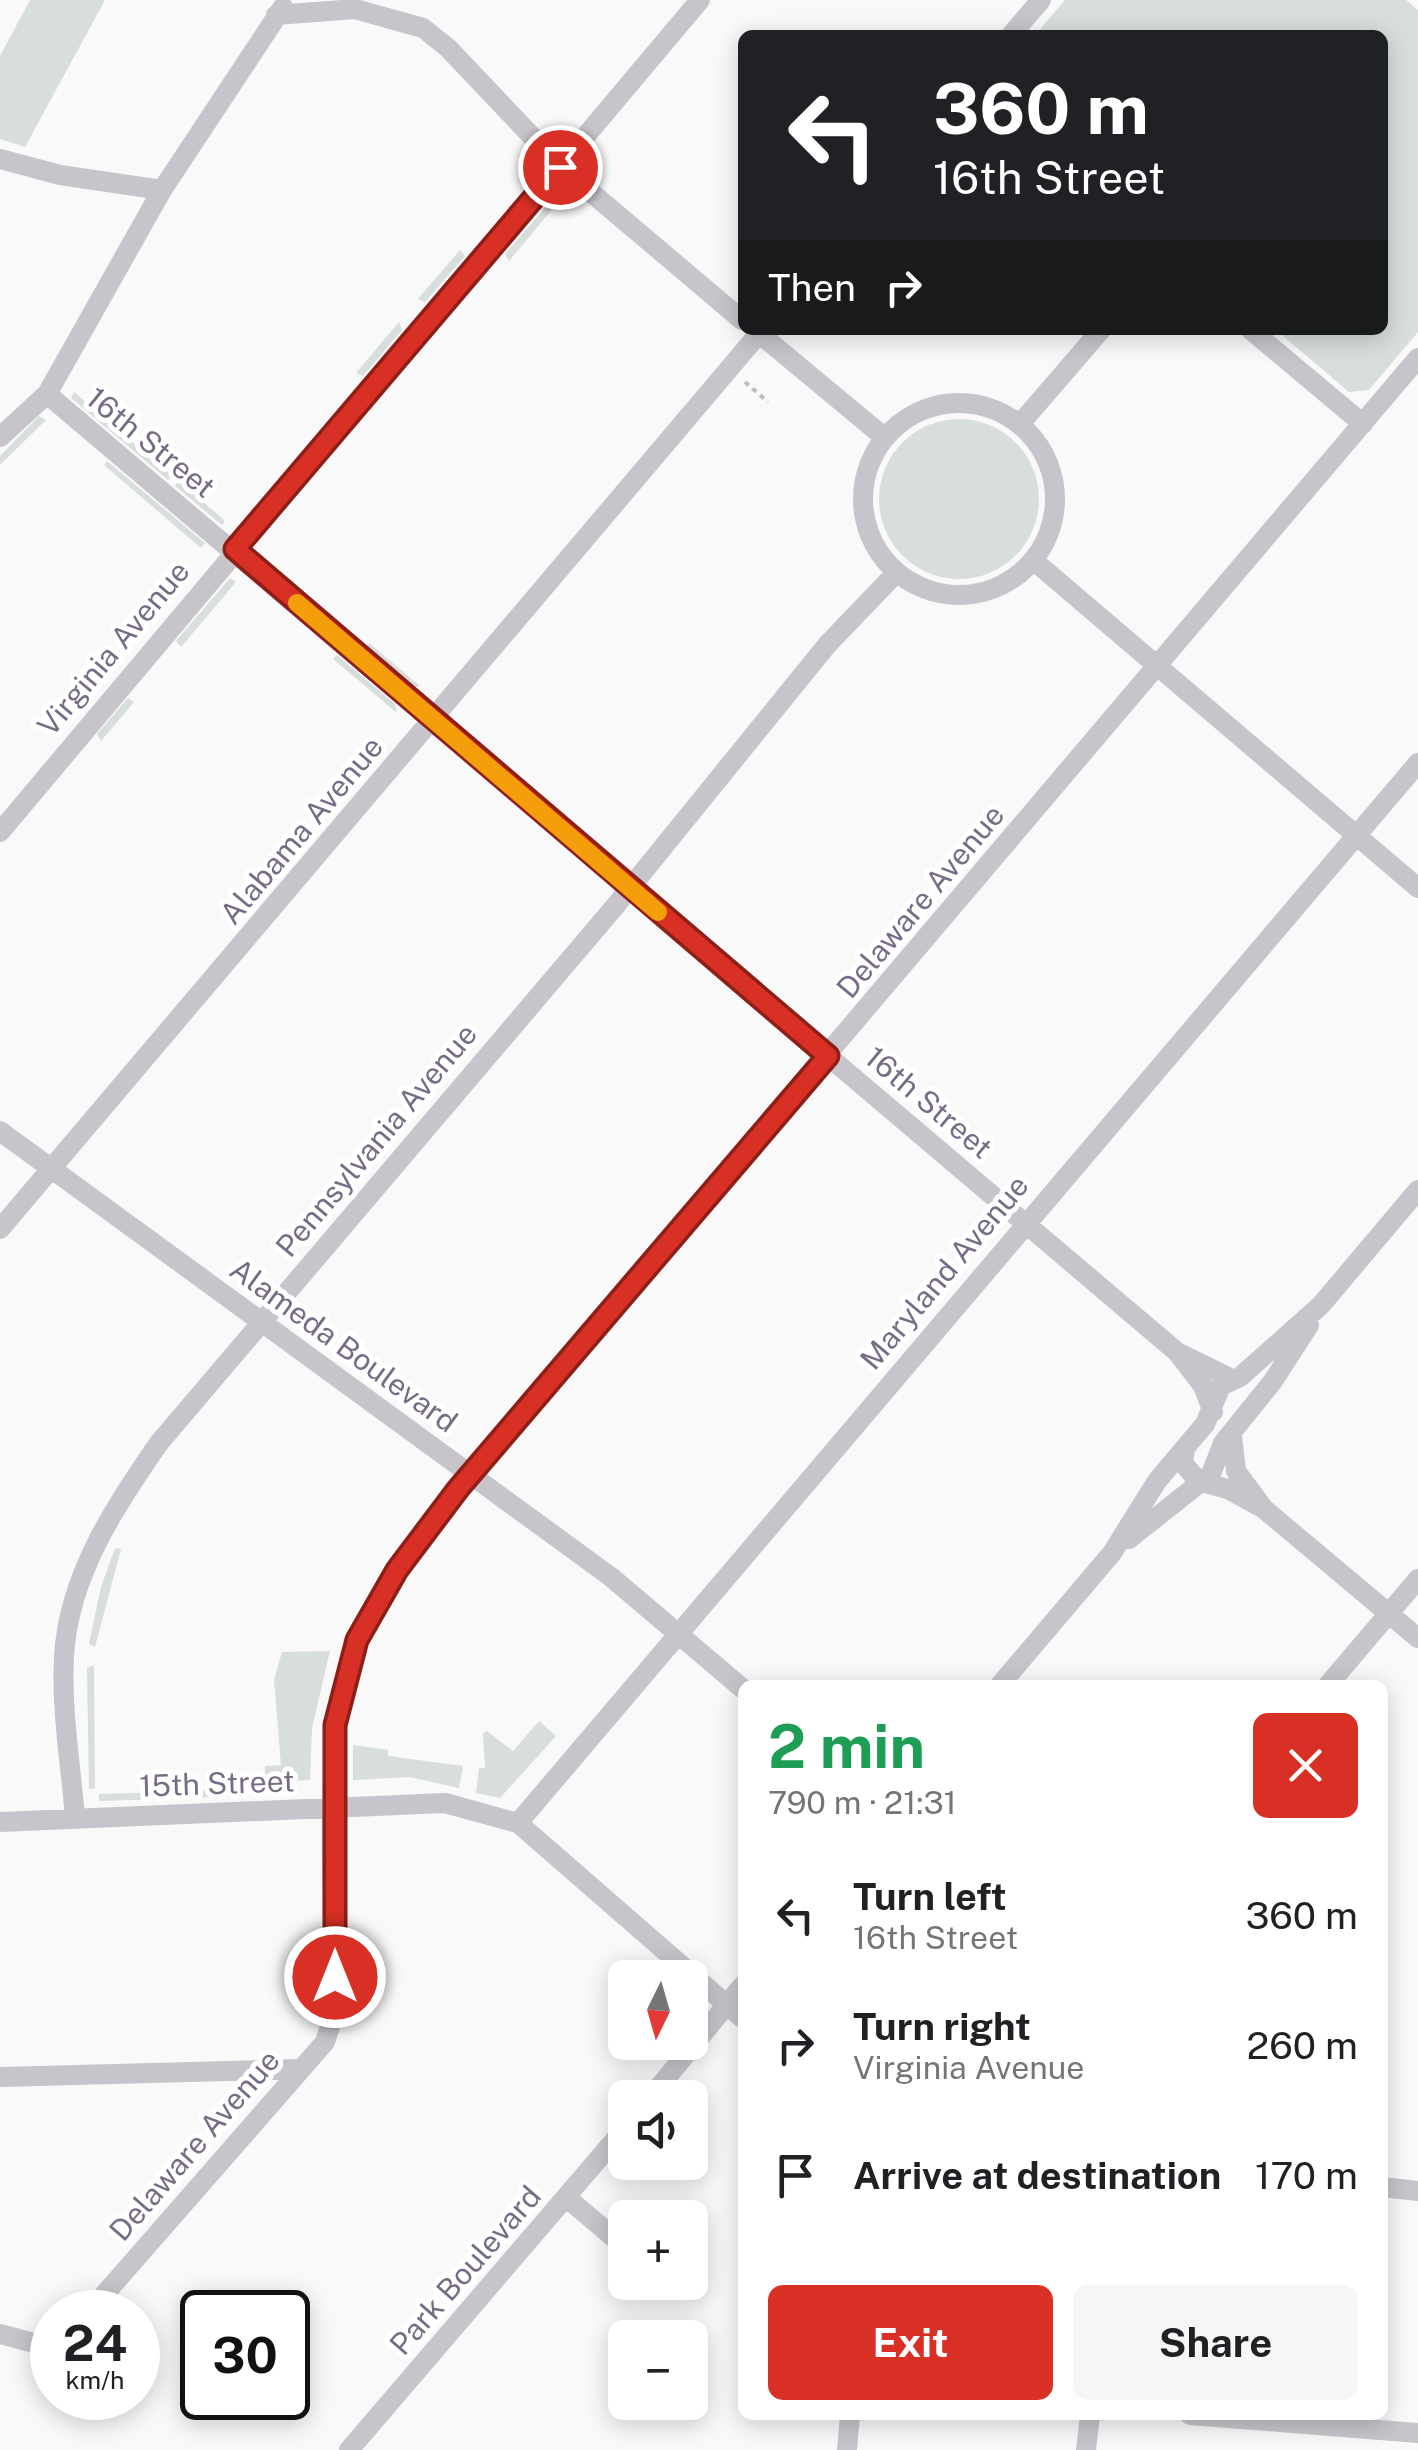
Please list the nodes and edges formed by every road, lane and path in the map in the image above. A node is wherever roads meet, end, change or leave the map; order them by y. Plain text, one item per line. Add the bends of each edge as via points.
1 (700, 0) edge
2 (1041, 0) edge
3 (283, 8) edge
4 (1015, 30) edge
5 (0, 159) edge
6 (560, 167) junction
7 (162, 190) junction
8 (738, 315) edge
9 (748, 335) edge
10 (762, 335) edge
11 (1097, 335) edge
12 (1257, 335) edge
13 (1418, 358) edge
14 (744, 382) dead end
15 (47, 394) junction
16 (768, 402) dead end
17 (1020, 424) junction
18 (1363, 424) junction
19 (0, 437) edge
20 (884, 437) junction
21 (235, 549) junction
22 (1033, 560) junction
23 (897, 572) junction
24 (1156, 668) junction
25 (432, 720) junction
26 (1418, 763) edge
27 (0, 832) edge
28 (1358, 834) junction
29 (629, 888) junction
30 (1418, 888) edge
31 (828, 1056) junction
32 (0, 1131) edge
33 (51, 1168) junction
34 (1418, 1190) edge
35 (1026, 1223) junction
36 (0, 1230) edge
37 (1321, 1305) junction
38 (260, 1323) junction
39 (1178, 1352) junction
40 (1235, 1377) junction
41 (1252, 1407) junction
42 (1212, 1412) junction
43 (1234, 1429) junction
44 (1186, 1449) junction
45 (472, 1475) junction
46 (1198, 1480) junction
47 (1264, 1509) junction
48 (1112, 1553) junction
49 (1418, 1579) edge
50 (1390, 1613) junction
51 (677, 1632) junction
52 (1418, 1638) edge
53 (1004, 1680) edge
54 (1332, 1680) edge
55 (738, 1685) edge
56 (336, 1809) junction
57 (75, 1818) junction
58 (0, 1822) edge
59 (518, 1823) junction
60 (735, 2010) edge
61 (300, 2069) junction
62 (0, 2077) edge
63 (667, 2080) edge
64 (608, 2149) edge
65 (1388, 2188) edge
66 (1418, 2190) edge
67 (567, 2198) junction
68 (608, 2233) edge
69 (108, 2290) edge
70 (0, 2334) edge
71 (30, 2342) edge
72 (850, 2420) edge
73 (1089, 2420) edge
74 (1253, 2420) edge
75 (1418, 2433) edge
76 (348, 2450) edge
77 (847, 2450) edge
78 (1086, 2450) edge

1 - 6 street, Virginia Avenue
2 - 4 street
3 - 6 street via 356,9 422,28
3 - 7 street
5 - 7 street
6 - 8 street
6 - 21 street, Virginia Avenue
7 - 15 street
9 - 25 street, Alabama Avenue
10 - 20 street
11 - 17 street
12 - 18 street
13 - 18 street, Delaware Avenue
14 - 16 path
15 - 19 street
15 - 21 street, 16th Street
17 - 20 street via 975,404 941,404 910,415
17 - 22 street via 1042,450 1054,481 1054,515
18 - 24 street, Delaware Avenue
20 - 23 street via 868,466 862,499 868,532
21 - 25 street, 16th Street
21 - 27 street, Virginia Avenue
22 - 23 street via 1008,582 976,593 926,589
22 - 24 street
23 - 29 street, Pennsylvania Avenue via 826,644
24 - 28 street
24 - 31 street, Delaware Avenue
25 - 29 street, 16th Street
25 - 33 street, Alabama Avenue
26 - 28 street, Maryland Avenue
28 - 30 street
28 - 35 street, Maryland Avenue
29 - 31 street, 16th Street
29 - 38 street, Pennsylvania Avenue
31 - 35 street, 16th Street
31 - 45 street, Delaware Avenue
32 - 33 street, Alameda Boulevard
33 - 36 street, Alabama Avenue
33 - 38 street, Alameda Boulevard
34 - 37 street
35 - 39 street, 16th Street
35 - 51 street, Maryland Avenue
37 - 40 street
37 - 41 street
38 - 45 street, Alameda Boulevard
38 - 57 street, Pennsylvania Avenue via 159,1443 85,1566 64,1656
39 - 40 street
39 - 42 street via 1204,1386
40 - 41 street via 1254,1387
40 - 42 street via 1220,1386
41 - 43 street
42 - 44 street
43 - 46 street via 1216,1467
43 - 47 street via 1236,1471
44 - 46 street via 1183,1463
44 - 48 street via 1157,1481
45 - 51 street, Alameda Boulevard
45 - 56 street, Delaware Avenue via 397,1570 357,1640 335,1725
46 - 47 street
46 - 48 street
47 - 50 street
48 - 53 street
49 - 50 street
50 - 52 street
50 - 54 street
51 - 55 street, Alameda Boulevard
51 - 59 street, Maryland Avenue
56 - 57 street, 15th Street
56 - 59 street, 15th Street via 445,1803
56 - 61 street, Delaware Avenue via 335,2012 325,2042
57 - 58 street, 15th Street
59 - 60 street, 15th Street
60 - 63 street
61 - 62 street
61 - 69 street, Delaware Avenue
64 - 67 street, Park Boulevard
65 - 66 street
67 - 68 street
67 - 76 street, Park Boulevard
70 - 71 street
72 - 77 street
73 - 78 street
74 - 75 street

